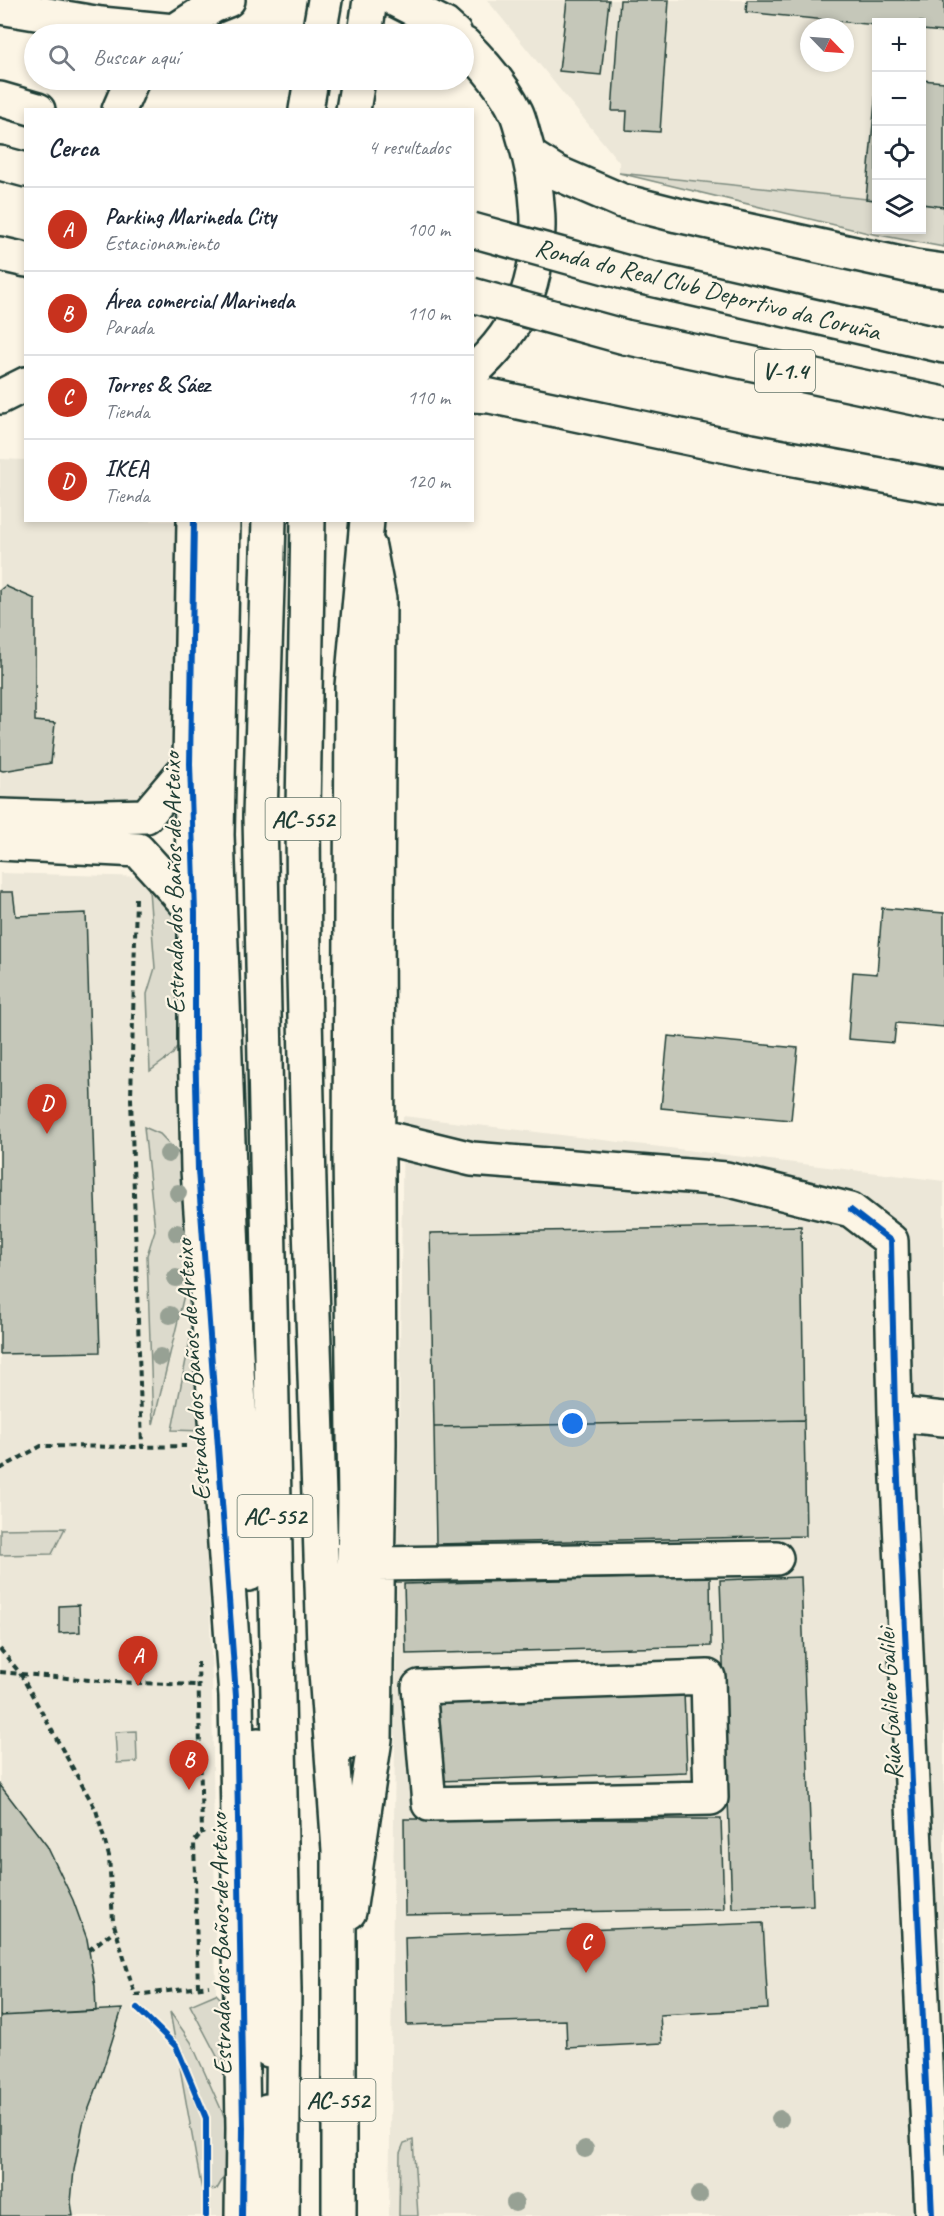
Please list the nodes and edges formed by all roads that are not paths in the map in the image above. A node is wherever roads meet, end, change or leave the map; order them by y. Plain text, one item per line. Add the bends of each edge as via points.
1 (228, 0) edge
2 (325, 0) edge
3 (370, 0) edge
4 (0, 8) edge
5 (101, 24) edge
6 (185, 24) edge
7 (321, 24) edge
8 (366, 24) edge
9 (474, 55) edge
10 (128, 90) edge
11 (309, 90) edge
12 (356, 90) edge
13 (0, 99) edge
14 (31, 108) edge
15 (120, 108) edge
16 (306, 108) edge
17 (353, 108) edge
18 (530, 156) junction
19 (0, 163) edge
20 (24, 169) edge
21 (474, 231) edge
22 (0, 254) edge
23 (24, 260) edge
24 (944, 271) edge
25 (474, 296) edge
26 (944, 346) edge
27 (474, 370) edge
28 (24, 385) edge
29 (474, 395) edge
30 (0, 399) edge
31 (24, 402) edge
32 (944, 404) edge
33 (944, 487) edge
34 (194, 522) edge
35 (223, 522) edge
36 (269, 522) edge
37 (308, 522) edge
38 (366, 524) edge
39 (223, 572) junction
40 (190, 764) junction
41 (0, 816) edge
42 (0, 843) edge
43 (195, 913) junction
44 (378, 1136) junction
45 (895, 1414) junction
46 (944, 1419) edge
47 (776, 1558) dead end
48 (377, 1564) junction
49 (375, 1739) junction
50 (424, 1744) junction
51 (339, 1850) junction
52 (338, 1988) junction
53 (933, 1999) edge
54 (243, 2128) junction
55 (242, 2216) edge
56 (258, 2216) edge
57 (264, 2216) edge
58 (282, 2216) edge
59 (339, 2216) edge
60 (932, 2216) edge

1 - 6 main road
2 - 7 main road
3 - 8 main road
4 - 5 main road
9 - 18 main road via 516,112
10 - 15 main road
11 - 16 main road
12 - 17 main road
13 - 14 main road
18 - 24 main road via 557,173 622,201
18 - 27 main road via 538,200 535,259 526,296 506,336
19 - 20 main road
21 - 26 main road, Ronda do Real Club Deportivo da Coruña / V-1.4, bridge via 642,277
22 - 23 main road
25 - 32 main road, V-1.4, bridge via 625,337
28 - 30 main road
29 - 33 main road
30 - 31 main road
34 - 40 main road, Estrada dos Baños de Arteixo
35 - 39 main road, Estrada dos Baños de Arteixo
36 - 58 main road, AC-552 via 260,816 284,1990
37 - 51 main road, AC-552 via 303,810 310,1226 324,1645
38 - 44 main road via 379,599
38 - 51 main road, AC-552 via 352,686 353,1673
39 - 40 main road, Estrada dos Baños de Arteixo
39 - 57 main road, Estrada dos Baños de Arteixo via 218,844 234,1337 261,1799 269,2058
40 - 41 main road via 146,816
40 - 43 main road, Estrada dos Baños de Arteixo
42 - 43 main road via 138,850
43 - 54 main road, Estrada dos Baños de Arteixo via 198,1170 236,1696
44 - 45 main road, Rúa Galileo Galilei via 472,1159 726,1179 851,1210 891,1241
44 - 48 main road
45 - 46 main road
45 - 53 main road, Rúa Galileo Galilei
47 - 48 main road
48 - 49 main road
49 - 50 main road
49 - 52 main road
50 - 50 main road via 419,1687 708,1677 711,1798 429,1804
51 - 52 main road, AC-552
52 - 59 main road, AC-552
53 - 60 main road, Rúa Galileo Galilei
54 - 55 main road, Estrada dos Baños de Arteixo
54 - 56 main road, Estrada dos Baños de Arteixo

